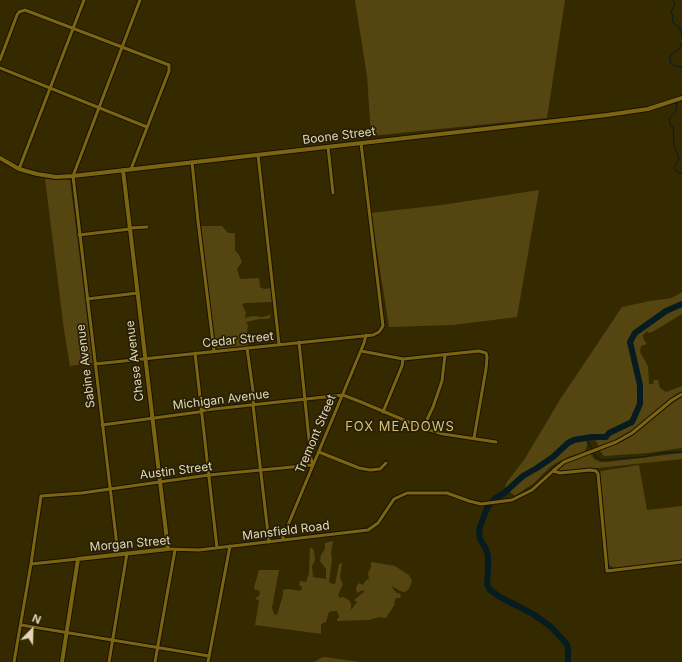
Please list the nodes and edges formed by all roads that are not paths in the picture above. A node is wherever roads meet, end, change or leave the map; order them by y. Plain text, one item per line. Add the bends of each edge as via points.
1 (84, 0) edge
2 (140, 0) edge
3 (73, 28) junction
4 (122, 47) junction
5 (0, 60) edge
6 (0, 68) edge
7 (50, 88) junction
8 (682, 98) edge
9 (99, 108) junction
10 (147, 127) junction
11 (361, 143) junction
12 (328, 147) junction
13 (258, 155) junction
14 (0, 158) edge
15 (192, 162) junction
16 (19, 169) junction
17 (131, 169) junction
18 (123, 170) junction
19 (73, 176) junction
20 (333, 193) dead end
21 (147, 226) dead end
22 (130, 229) junction
23 (79, 234) junction
24 (138, 293) junction
25 (87, 299) junction
26 (366, 335) junction
27 (298, 342) junction
28 (279, 344) junction
29 (247, 348) junction
30 (214, 351) junction
31 (361, 351) junction
32 (195, 353) junction
33 (445, 355) junction
34 (145, 359) junction
35 (403, 359) junction
36 (95, 364) junction
37 (682, 394) edge
38 (343, 395) junction
39 (304, 399) junction
40 (253, 405) junction
41 (202, 411) junction
42 (383, 412) junction
43 (152, 418) junction
44 (102, 425) junction
45 (423, 428) junction
46 (474, 438) junction
47 (496, 442) dead end
48 (319, 452) junction
49 (386, 463) dead end
50 (313, 465) junction
51 (261, 470) junction
52 (553, 471) junction
53 (209, 475) junction
54 (160, 481) junction
55 (110, 488) junction
56 (283, 540) junction
57 (269, 542) junction
58 (230, 546) junction
59 (217, 548) junction
60 (168, 549) junction
61 (175, 550) junction
62 (127, 553) junction
63 (118, 554) junction
64 (78, 559) junction
65 (682, 562) edge
66 (31, 564) junction
67 (21, 625) junction
68 (67, 632) junction
69 (112, 640) junction
70 (158, 647) junction
71 (209, 656) junction
72 (14, 662) edge
73 (62, 662) edge
74 (109, 662) edge
75 (155, 662) edge
76 (208, 662) edge

1 - 3 street
2 - 4 street
3 - 4 street
3 - 5 street via 28,10 19,12
3 - 7 street
4 - 9 street
4 - 10 street via 169,65 169,71
6 - 7 street
7 - 9 street
7 - 16 street
8 - 11 street, Boone Street via 636,112
9 - 10 street
9 - 19 street
10 - 17 street
11 - 12 street, Boone Street
11 - 26 street, Cedar Street via 382,323 381,330 376,334
12 - 13 street, Boone Street
12 - 20 street
13 - 15 street, Boone Street
13 - 28 street
14 - 16 street, Boone Street
15 - 17 street, Boone Street
15 - 30 street
16 - 19 street, Boone Street via 47,176
17 - 18 street, Boone Street
18 - 19 street, Boone Street
18 - 22 street, Chase Avenue
19 - 23 street, Sabine Avenue
21 - 22 street
22 - 23 street
22 - 24 street, Chase Avenue
23 - 25 street, Sabine Avenue
24 - 25 street
24 - 34 street, Chase Avenue
25 - 36 street, Sabine Avenue
26 - 27 street, Cedar Street
26 - 31 street, Tremont Street
27 - 28 street, Cedar Street
27 - 39 street
28 - 29 street, Cedar Street
29 - 30 street, Cedar Street
29 - 40 street
30 - 32 street, Cedar Street
31 - 35 street
31 - 38 street, Tremont Street
32 - 34 street, Cedar Street
32 - 41 street
33 - 35 street
33 - 45 street via 442,381
33 - 46 street via 479,351 486,353
34 - 36 street, Cedar Street
34 - 43 street, Chase Avenue
35 - 42 street
36 - 44 street, Sabine Avenue
37 - 52 street via 632,433 616,442 568,460
38 - 39 street, Michigan Avenue
38 - 42 street
38 - 48 street, Tremont Street
39 - 40 street, Michigan Avenue
39 - 50 street
40 - 41 street, Michigan Avenue
40 - 51 street
41 - 43 street, Michigan Avenue
41 - 53 street
42 - 45 street
43 - 44 street, Michigan Avenue
43 - 54 street, Chase Avenue
44 - 55 street, Sabine Avenue
45 - 46 street via 442,434
46 - 47 street
48 - 49 street via 370,470 380,470
48 - 50 street, Tremont Street
50 - 51 street, Austin Street
50 - 56 street, Tremont Street
51 - 53 street, Austin Street
51 - 57 street
52 - 56 street, Mansfield Road via 528,493 516,499 485,504 444,493 411,492 397,497 378,524 370,530
52 - 65 street via 560,473 590,470 598,474 607,571
53 - 54 street, Austin Street
53 - 59 street
54 - 55 street, Austin Street
54 - 60 street, Chase Avenue
55 - 63 street, Sabine Avenue
55 - 66 street, Austin Street via 41,496
56 - 57 street, Mansfield Road
57 - 58 street, Mansfield Road
58 - 59 street, Morgan Street
58 - 71 street, Mansfield Road
59 - 61 street, Morgan Street
60 - 61 street, Morgan Street
60 - 62 street, Morgan Street
61 - 70 street
62 - 63 street, Morgan Street
62 - 69 street
63 - 64 street, Morgan Street
64 - 66 street, Morgan Street
64 - 68 street
66 - 67 street
67 - 68 street
67 - 72 street
68 - 69 street
68 - 73 street
69 - 70 street
69 - 74 street
70 - 71 street
70 - 75 street
71 - 76 street, Mansfield Road

